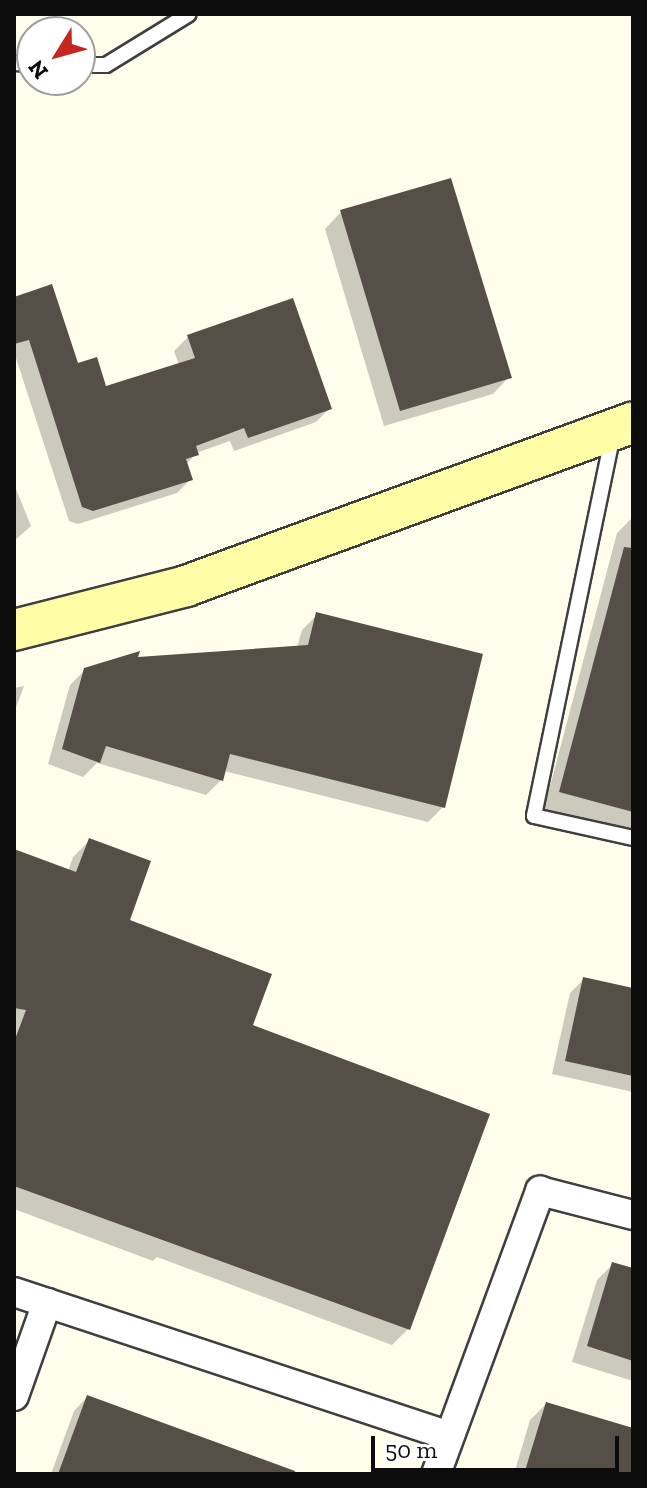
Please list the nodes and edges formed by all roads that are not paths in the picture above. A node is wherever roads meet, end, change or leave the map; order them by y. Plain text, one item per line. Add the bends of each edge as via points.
1 (189, 14) edge
2 (96, 65) edge
3 (623, 426) edge
4 (14, 630) edge
5 (633, 838) edge
6 (633, 1215) edge
7 (14, 1292) edge
8 (47, 1303) junction
9 (14, 1396) edge
10 (449, 1436) junction
11 (436, 1474) edge

1 - 2 lane via 106,65
3 - 4 street via 186,586
3 - 5 lane via 534,816
6 - 10 street via 540,1191
7 - 8 street
8 - 9 street
8 - 10 street
10 - 11 street

